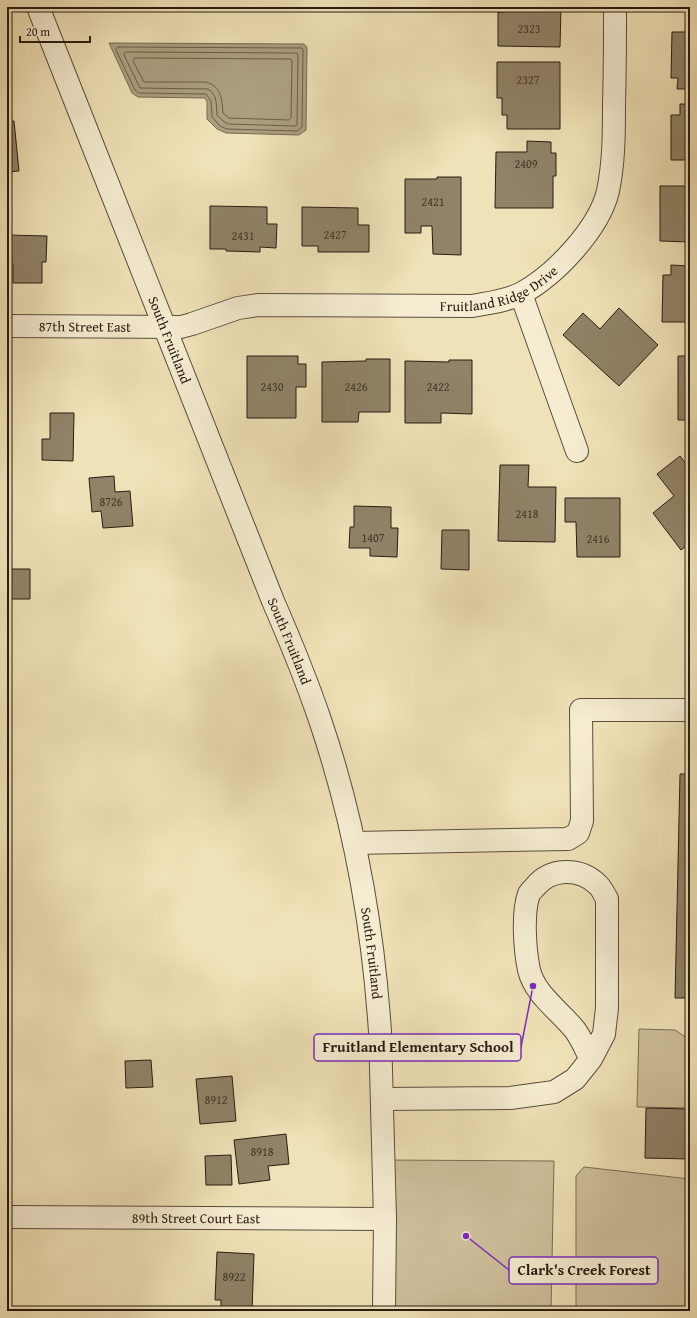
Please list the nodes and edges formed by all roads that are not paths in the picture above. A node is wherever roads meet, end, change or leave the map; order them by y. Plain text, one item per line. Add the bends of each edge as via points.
1 (38, 7) edge
2 (615, 7) edge
3 (521, 294) junction
4 (7, 326) edge
5 (164, 326) junction
6 (577, 452) dead end
7 (690, 710) edge
8 (354, 843) junction
9 (591, 1060) junction
10 (382, 1100) junction
11 (7, 1216) edge
12 (385, 1219) junction
13 (384, 1311) edge

1 - 5 street, South Fruitland
2 - 3 street, Fruitland Ridge Drive via 614,157 607,193 596,219 573,252 547,277
3 - 5 street, Fruitland Ridge Drive via 472,306 258,305 238,308 181,327
3 - 6 street
4 - 5 street, 87th Street East
5 - 8 street, South Fruitland via 298,660 324,735
7 - 8 street via 581,710 582,821 578,832 568,839
8 - 10 street, South Fruitland via 375,968
9 - 9 street via 604,1034 607,1008 607,899 597,884 582,875 564,871 550,874 539,882 530,894 526,910 526,956 537,988 575,1031
9 - 10 street via 575,1079 554,1092 510,1098
10 - 12 street, South Fruitland
11 - 12 street, 89th Street Court East
12 - 13 street, South Fruitland

